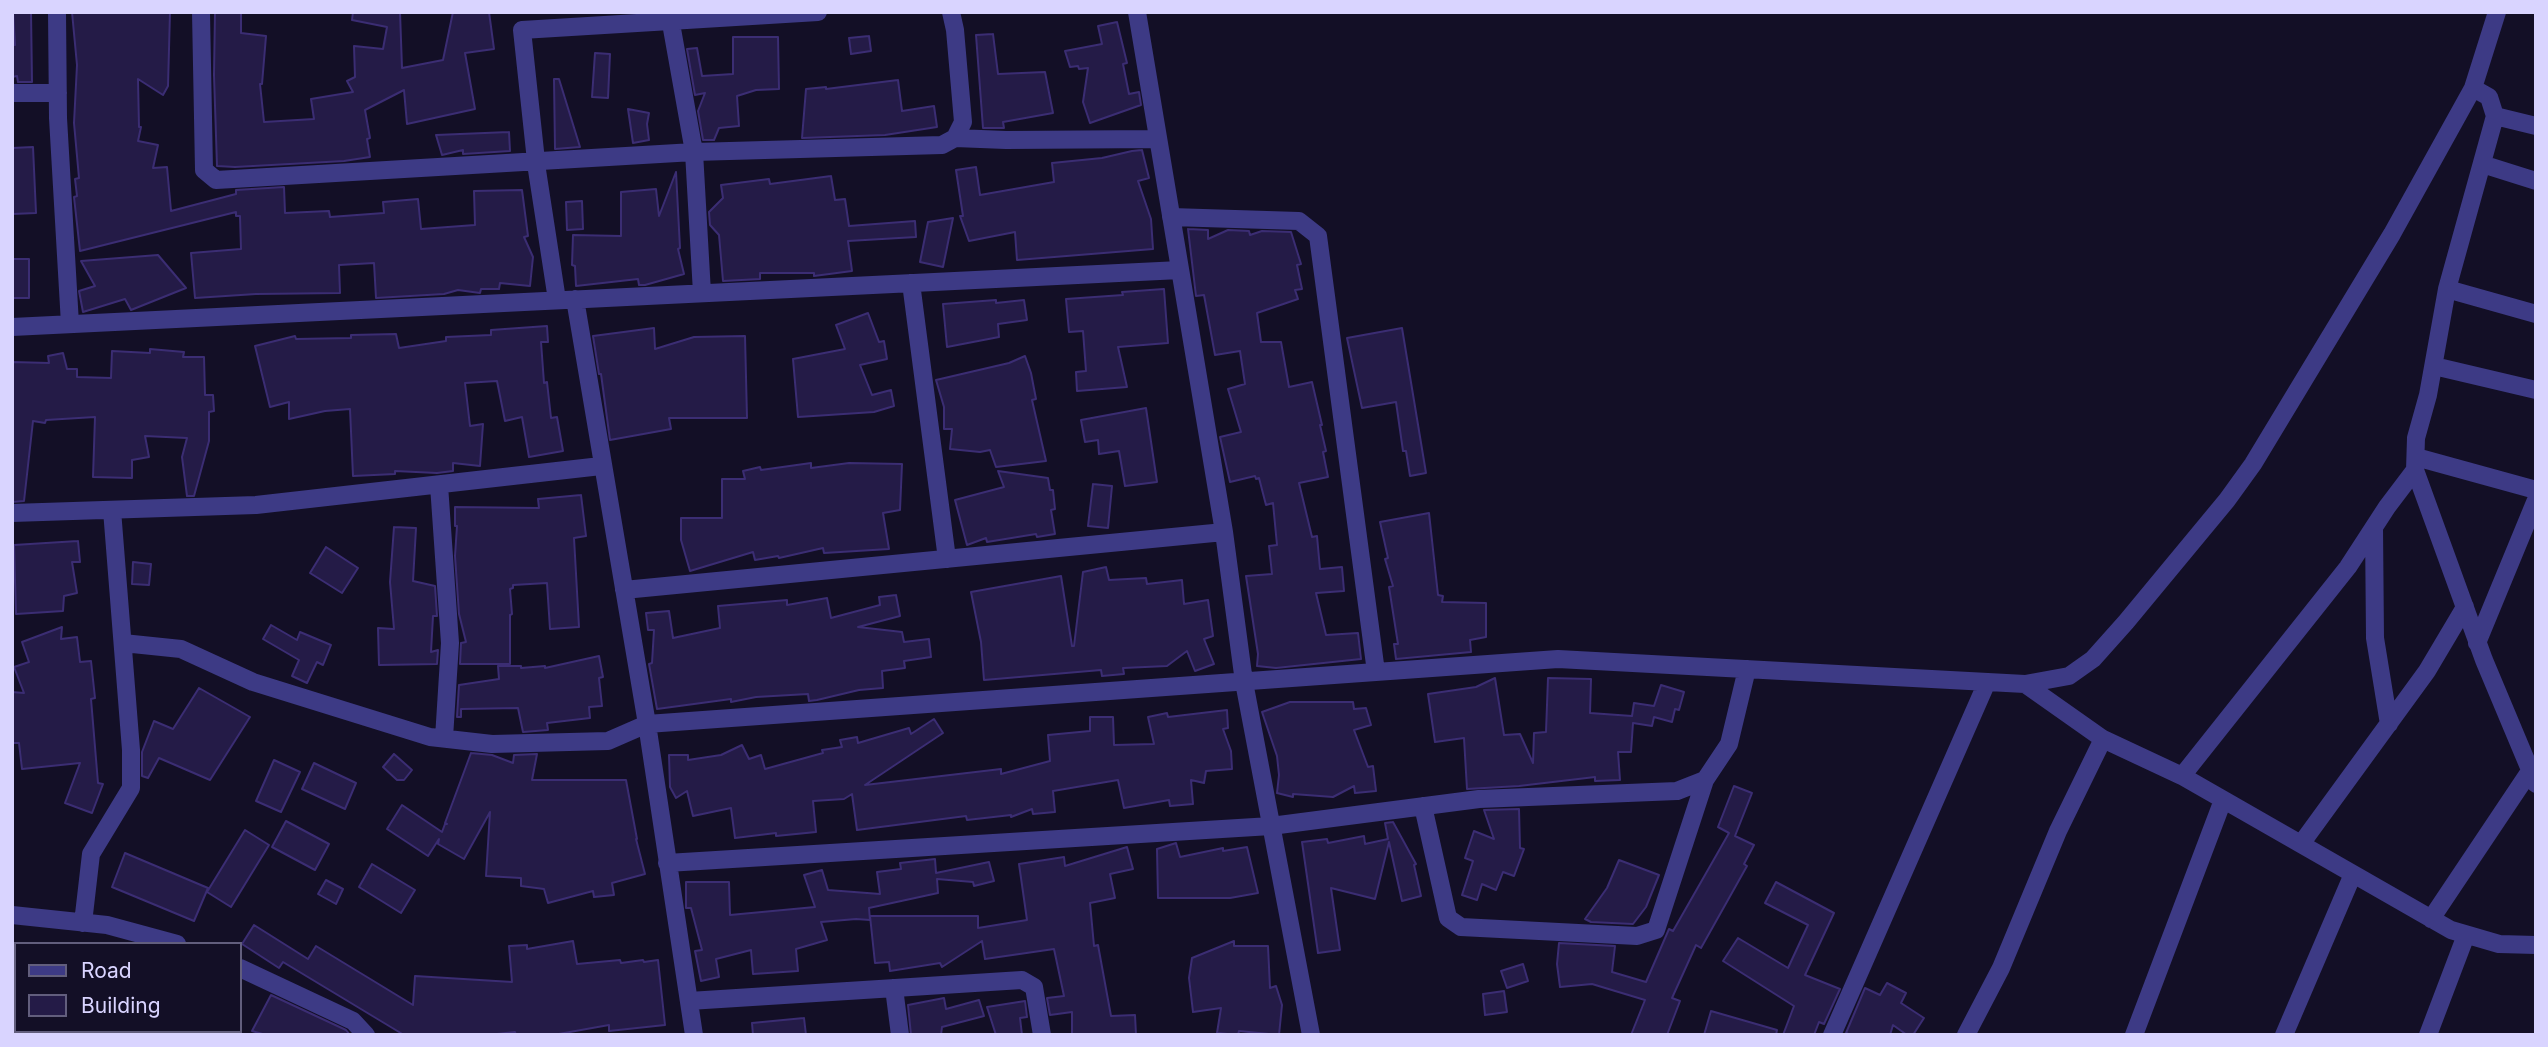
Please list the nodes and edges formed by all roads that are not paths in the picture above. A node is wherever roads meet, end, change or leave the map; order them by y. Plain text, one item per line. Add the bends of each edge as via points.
1 (57, 12) edge
2 (201, 12) edge
3 (818, 12) edge
4 (951, 12) edge
5 (1137, 12) edge
6 (2497, 12) edge
7 (670, 16) edge
8 (2473, 88) junction
9 (12, 93) edge
10 (58, 93) junction
11 (2496, 116) junction
12 (2536, 126) edge
13 (955, 138) junction
14 (1158, 139) junction
15 (694, 152) junction
16 (536, 161) junction
17 (2482, 164) junction
18 (2536, 181) edge
19 (1171, 217) junction
20 (1180, 270) junction
21 (911, 283) junction
22 (2447, 289) junction
23 (702, 293) junction
24 (566, 300) junction
25 (2536, 314) edge
26 (70, 324) junction
27 (12, 327) edge
28 (2434, 366) junction
29 (2536, 390) edge
30 (2415, 464) junction
31 (601, 466) junction
32 (439, 485) junction
33 (2536, 491) edge
34 (2536, 500) edge
35 (112, 510) junction
36 (12, 513) edge
37 (2374, 527) junction
38 (1224, 532) junction
39 (947, 559) junction
40 (624, 590) junction
41 (2465, 607) junction
42 (123, 643) junction
43 (2477, 643) junction
44 (1747, 669) junction
45 (1376, 672) junction
46 (1244, 682) junction
47 (1987, 682) junction
48 (2025, 684) junction
49 (647, 724) junction
50 (2389, 724) junction
51 (444, 738) junction
52 (2103, 739) junction
53 (2182, 776) junction
54 (2533, 778) edge
55 (1704, 780) junction
56 (2223, 800) junction
57 (1423, 806) junction
58 (1271, 826) junction
59 (2301, 844) junction
60 (667, 863) junction
61 (2353, 874) junction
62 (12, 915) edge
63 (2431, 919) junction
64 (83, 923) junction
65 (2466, 935) junction
66 (170, 942) edge
67 (2536, 945) edge
68 (242, 969) edge
69 (894, 988) junction
70 (689, 1001) junction
71 (366, 1035) edge
72 (694, 1035) edge
73 (900, 1035) edge
74 (1042, 1035) edge
75 (1311, 1035) edge
76 (1832, 1035) edge
77 (1966, 1035) edge
78 (2134, 1035) edge
79 (2284, 1035) edge
80 (2427, 1035) edge

1 - 10 street
2 - 16 street via 204,170 216,180
3 - 7 street
4 - 13 street via 963,122
5 - 14 street
6 - 8 street
7 - 15 street
7 - 16 street via 522,30
8 - 11 street via 2489,97
8 - 48 street via 2392,234 2227,500 2093,659 2068,676
9 - 10 street
10 - 26 street
11 - 12 street
11 - 17 street
13 - 14 street
13 - 15 street via 942,145
14 - 19 street
15 - 16 street
15 - 23 street
16 - 24 street
17 - 18 street
17 - 22 street
19 - 20 street
19 - 45 street via 1299,220 1318,236
20 - 21 street
20 - 38 street
21 - 23 street
21 - 39 street
22 - 25 street
22 - 28 street
23 - 24 street
24 - 26 street
24 - 31 street
26 - 27 street
28 - 29 street
28 - 30 street via 2416,438
30 - 33 street
30 - 37 street
30 - 41 street
31 - 32 street
31 - 40 street
32 - 35 street via 256,505
32 - 51 street via 450,643
34 - 43 street
35 - 36 street
35 - 42 street
37 - 50 street via 2375,638
37 - 53 street via 2348,567
38 - 39 street
38 - 46 street
39 - 40 street
40 - 49 street
41 - 43 street
41 - 50 street
42 - 51 street via 181,649 253,682
42 - 64 street via 131,789 91,854
43 - 54 street
44 - 45 street via 1558,659
44 - 47 street
44 - 55 street via 1728,744
45 - 46 street
46 - 49 street
46 - 58 street
47 - 48 street
47 - 76 street
48 - 52 street
49 - 51 street via 608,741 492,744
49 - 60 street
50 - 59 street
52 - 53 street
52 - 77 street via 2058,831 2001,968
53 - 56 street
54 - 63 street
55 - 57 street via 1677,792 1479,799
55 - 57 street via 1656,930 1637,936 1461,927 1448,918
56 - 59 street
56 - 78 street
57 - 58 street
58 - 60 street
58 - 75 street
59 - 61 street
60 - 70 street
61 - 63 street
61 - 79 street
62 - 64 street
63 - 65 street
64 - 66 street
65 - 67 street via 2499,944
65 - 80 street
68 - 71 street via 353,1021
69 - 70 street
69 - 73 street
69 - 74 street via 1022,980 1034,987
70 - 72 street

